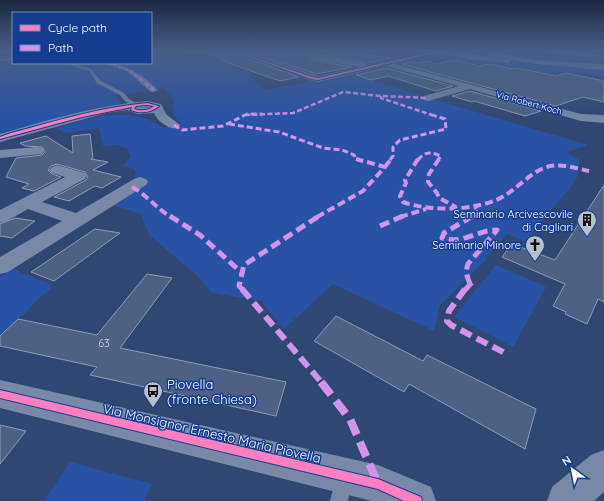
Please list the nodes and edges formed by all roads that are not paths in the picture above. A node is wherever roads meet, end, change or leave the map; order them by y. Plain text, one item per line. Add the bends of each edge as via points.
1 (93, 74) edge
2 (134, 74) edge
3 (303, 74) edge
4 (338, 74) edge
5 (425, 74) edge
6 (468, 86) junction
7 (154, 90) junction
8 (428, 98) dead end
9 (137, 106) junction
10 (158, 110) junction
11 (604, 119) edge
12 (174, 125) dead end
13 (0, 138) edge
14 (37, 151) dead end
15 (0, 154) edge
16 (57, 170) dead end
17 (140, 182) dead end
18 (27, 203) junction
19 (0, 217) edge
20 (78, 220) junction
21 (0, 267) edge
22 (0, 394) edge
23 (604, 468) edge
24 (341, 488) edge
25 (416, 501) edge
26 (566, 501) edge

1 - 9 lane via 99,82 122,94
2 - 7 street
3 - 4 street via 318,79
5 - 6 street, Via Robert Koch
6 - 8 street
6 - 11 street, Via Robert Koch via 581,117
7 - 9 street
7 - 10 street via 160,102
9 - 10 street
9 - 13 street via 93,114
10 - 12 street
14 - 15 street
16 - 18 street via 79,176
17 - 20 street
18 - 19 street
18 - 20 street
20 - 21 street
22 - 24 street, Via Monsignor Ernesto Maria Piovella
23 - 26 street
24 - 25 street, Via Monsignor Ernesto Maria Piovella via 378,484

